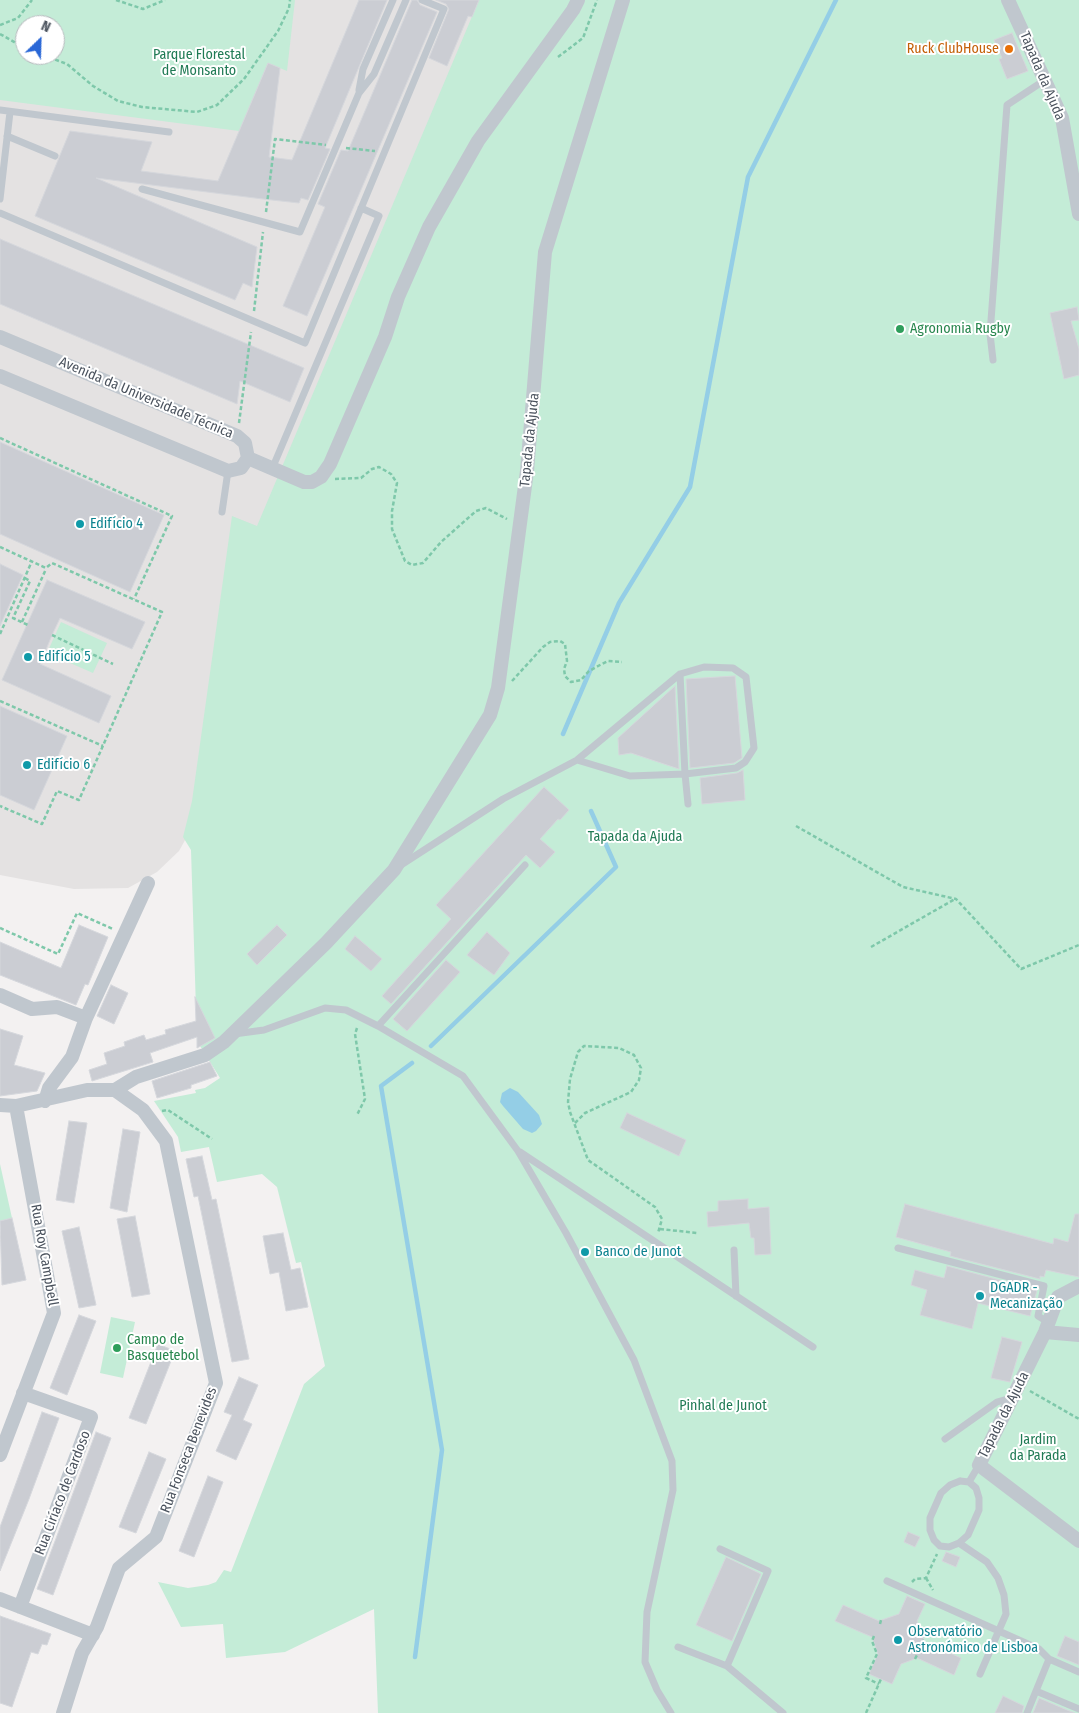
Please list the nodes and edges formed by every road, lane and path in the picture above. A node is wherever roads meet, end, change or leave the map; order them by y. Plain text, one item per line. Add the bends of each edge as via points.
1 (32, 0) edge
2 (116, 0) edge
3 (165, 0) edge
4 (290, 0) edge
5 (393, 0) edge
6 (406, 0) edge
7 (422, 0) edge
8 (578, 0) edge
9 (597, 0) edge
10 (623, 0) edge
11 (1008, 0) edge
12 (0, 25) edge
13 (0, 34) edge
14 (15, 42) edge
15 (555, 59) dead end
16 (65, 63) edge
17 (1045, 80) junction
18 (359, 93) junction
19 (0, 110) edge
20 (10, 112) junction
21 (169, 132) dead end
22 (8, 136) junction
23 (336, 147) junction
24 (384, 152) junction
25 (55, 156) dead end
26 (142, 189) dead end
27 (0, 199) edge
28 (361, 208) junction
29 (0, 213) edge
30 (1079, 214) edge
31 (265, 223) junction
32 (253, 320) junction
33 (0, 337) edge
34 (993, 360) dead end
35 (0, 376) edge
36 (237, 436) junction
37 (0, 438) edge
38 (248, 458) junction
39 (272, 469) junction
40 (228, 471) junction
41 (321, 477) junction
42 (222, 512) dead end
43 (518, 532) junction
44 (0, 547) edge
45 (32, 561) junction
46 (46, 568) junction
47 (25, 578) junction
48 (134, 599) junction
49 (22, 622) junction
50 (28, 625) dead end
51 (0, 634) edge
52 (52, 635) dead end
53 (622, 662) dead end
54 (113, 664) dead end
55 (680, 674) junction
56 (498, 688) junction
57 (0, 701) edge
58 (103, 746) junction
59 (577, 760) junction
60 (685, 774) junction
61 (688, 804) dead end
62 (0, 806) edge
63 (796, 826) dead end
64 (525, 866) dead end
65 (394, 870) junction
66 (148, 883) dead end
67 (956, 898) junction
68 (0, 928) edge
69 (124, 934) junction
70 (1079, 945) edge
71 (871, 947) dead end
72 (0, 995) edge
73 (361, 1017) junction
74 (86, 1018) junction
75 (378, 1026) junction
76 (231, 1035) junction
77 (115, 1090) junction
78 (44, 1101) junction
79 (0, 1105) edge
80 (16, 1106) junction
81 (161, 1111) dead end
82 (358, 1116) dead end
83 (574, 1123) junction
84 (212, 1139) dead end
85 (518, 1151) junction
86 (660, 1229) junction
87 (696, 1232) dead end
88 (653, 1240) junction
89 (898, 1248) dead end
90 (734, 1250) dead end
91 (1079, 1286) edge
92 (736, 1296) junction
93 (1047, 1327) junction
94 (1079, 1335) edge
95 (813, 1347) dead end
96 (24, 1393) junction
97 (1034, 1393) dead end
98 (1014, 1397) junction
99 (1079, 1413) edge
100 (1074, 1414) junction
101 (1079, 1418) edge
102 (945, 1439) dead end
103 (0, 1455) edge
104 (979, 1465) junction
105 (969, 1482) junction
106 (1079, 1541) edge
107 (959, 1543) junction
108 (940, 1546) junction
109 (720, 1549) dead end
110 (887, 1582) dead end
111 (906, 1590) junction
112 (0, 1599) edge
113 (20, 1607) junction
114 (999, 1631) junction
115 (93, 1634) junction
116 (874, 1636) dead end
117 (678, 1647) dead end
118 (917, 1655) dead end
119 (915, 1659) dead end
120 (1049, 1659) junction
121 (727, 1666) junction
122 (1079, 1672) edge
123 (980, 1674) dead end
124 (881, 1679) dead end
125 (878, 1684) junction
126 (1036, 1691) junction
127 (1079, 1709) edge
128 (63, 1713) edge
129 (671, 1713) edge
130 (783, 1713) edge
131 (866, 1713) edge
132 (1027, 1713) edge

1 - 12 path via 18,18
2 - 3 path via 142,9
4 - 16 path via 278,31 244,79 217,105 197,112 142,107 118,101
5 - 18 lane via 363,69
6 - 18 lane via 374,74
7 - 24 lane via 444,9
8 - 41 street via 478,142 429,227 398,297 385,337 330,464
9 - 15 path via 582,38
10 - 43 street, Tapada da Ajuda via 545,252 533,416
11 - 17 street, Tapada da Ajuda
13 - 14 path
17 - 30 street, Tapada da Ajuda via 1062,118
17 - 34 lane via 1007,105 990,334
18 - 23 lane
19 - 20 lane
20 - 21 lane
20 - 22 lane
22 - 25 lane
22 - 27 lane
23 - 24 path
23 - 31 lane via 300,232
23 - 31 path via 275,139
24 - 28 lane
26 - 31 lane
28 - 32 lane via 305,343
28 - 39 lane via 379,216
29 - 32 lane
31 - 32 path
32 - 36 path
33 - 36 street, Avenida da Universidade Técnica
35 - 40 street
36 - 38 street, Avenida da Universidade Técnica via 248,448
37 - 48 path via 172,516
38 - 39 street
38 - 40 street via 241,468
39 - 41 street via 304,482
40 - 42 lane
41 - 43 path via 361,478 379,467 391,474 397,483 392,529 405,561 412,565 423,563 476,511 486,508 512,522
43 - 56 street, Tapada da Ajuda
44 - 45 path
45 - 46 path
45 - 47 path
46 - 48 path via 52,562
46 - 49 path
47 - 49 path via 30,581 14,618
47 - 51 path
48 - 58 path via 162,612
49 - 50 path
52 - 54 path
53 - 56 path via 600,664 581,680 571,682 565,676 564,644 560,640 550,642 506,687
55 - 59 lane
55 - 60 lane
55 - 60 lane via 704,668 733,668 746,677 754,748 745,762 736,768
56 - 65 street, Tapada da Ajuda via 490,715
57 - 58 path
58 - 62 path via 79,800 57,791 42,824
59 - 60 lane via 630,776
59 - 65 lane via 502,799
60 - 61 lane
63 - 67 path via 903,887
64 - 75 lane
65 - 76 street, Tapada da Ajuda via 326,943
66 - 69 street
67 - 70 path via 1021,969
67 - 71 path
68 - 69 path via 58,954 76,913
69 - 74 street
72 - 74 street via 32,1009 57,1007
73 - 75 lane
73 - 76 lane via 346,1010 325,1008 264,1030
73 - 82 path via 355,1034 365,1099
74 - 78 street via 72,1057 48,1088
75 - 85 lane via 463,1076
76 - 77 street, Tapada da Ajuda via 205,1055 136,1077
77 - 78 street via 88,1090
77 - 115 street, Rua Fonseca Benevides via 143,1110 166,1141 216,1382 156,1537 119,1568
78 - 80 street
79 - 80 street
80 - 96 street, Rua Roy Campbell via 54,1313
81 - 84 path via 168,1110
83 - 83 path via 568,1102 570,1079 578,1052 591,1045 619,1048 634,1055 641,1068 639,1080 631,1092 585,1113
83 - 86 path via 588,1160 655,1207 662,1219
85 - 88 lane
85 - 129 lane via 634,1360 672,1461 673,1490 647,1612 645,1662
86 - 87 path
86 - 88 path
88 - 92 lane
89 - 93 lane via 1044,1286 1038,1316
90 - 92 lane
91 - 93 street, Tapada da Ajuda via 1058,1298
92 - 95 lane
93 - 94 street
93 - 98 street, Tapada da Ajuda
96 - 103 street, Rua Roy Campbell
96 - 113 street, Rua Ciríaco de Cardoso via 91,1418
97 - 100 path
98 - 102 lane via 997,1402
98 - 104 street, Tapada da Ajuda
99 - 100 path
100 - 101 path
104 - 105 lane
104 - 106 street, Tapada da Ajuda
105 - 107 lane via 976,1488 979,1510 972,1529
105 - 108 lane via 950,1485 934,1505 930,1530
107 - 108 lane via 950,1547
107 - 114 lane via 988,1562 998,1578 1006,1614
108 - 111 path via 926,1578 915,1579
109 - 121 lane via 768,1571
110 - 111 lane
111 - 114 lane
112 - 113 street
113 - 115 street
114 - 120 lane via 1039,1649
114 - 123 lane
115 - 128 street, Rua Fonseca Benevides via 82,1653
116 - 125 path via 872,1641 877,1654 866,1678
117 - 121 lane
118 - 119 path
120 - 122 lane
120 - 126 lane
121 - 130 lane
124 - 125 path
125 - 131 path
126 - 127 lane
126 - 132 lane

